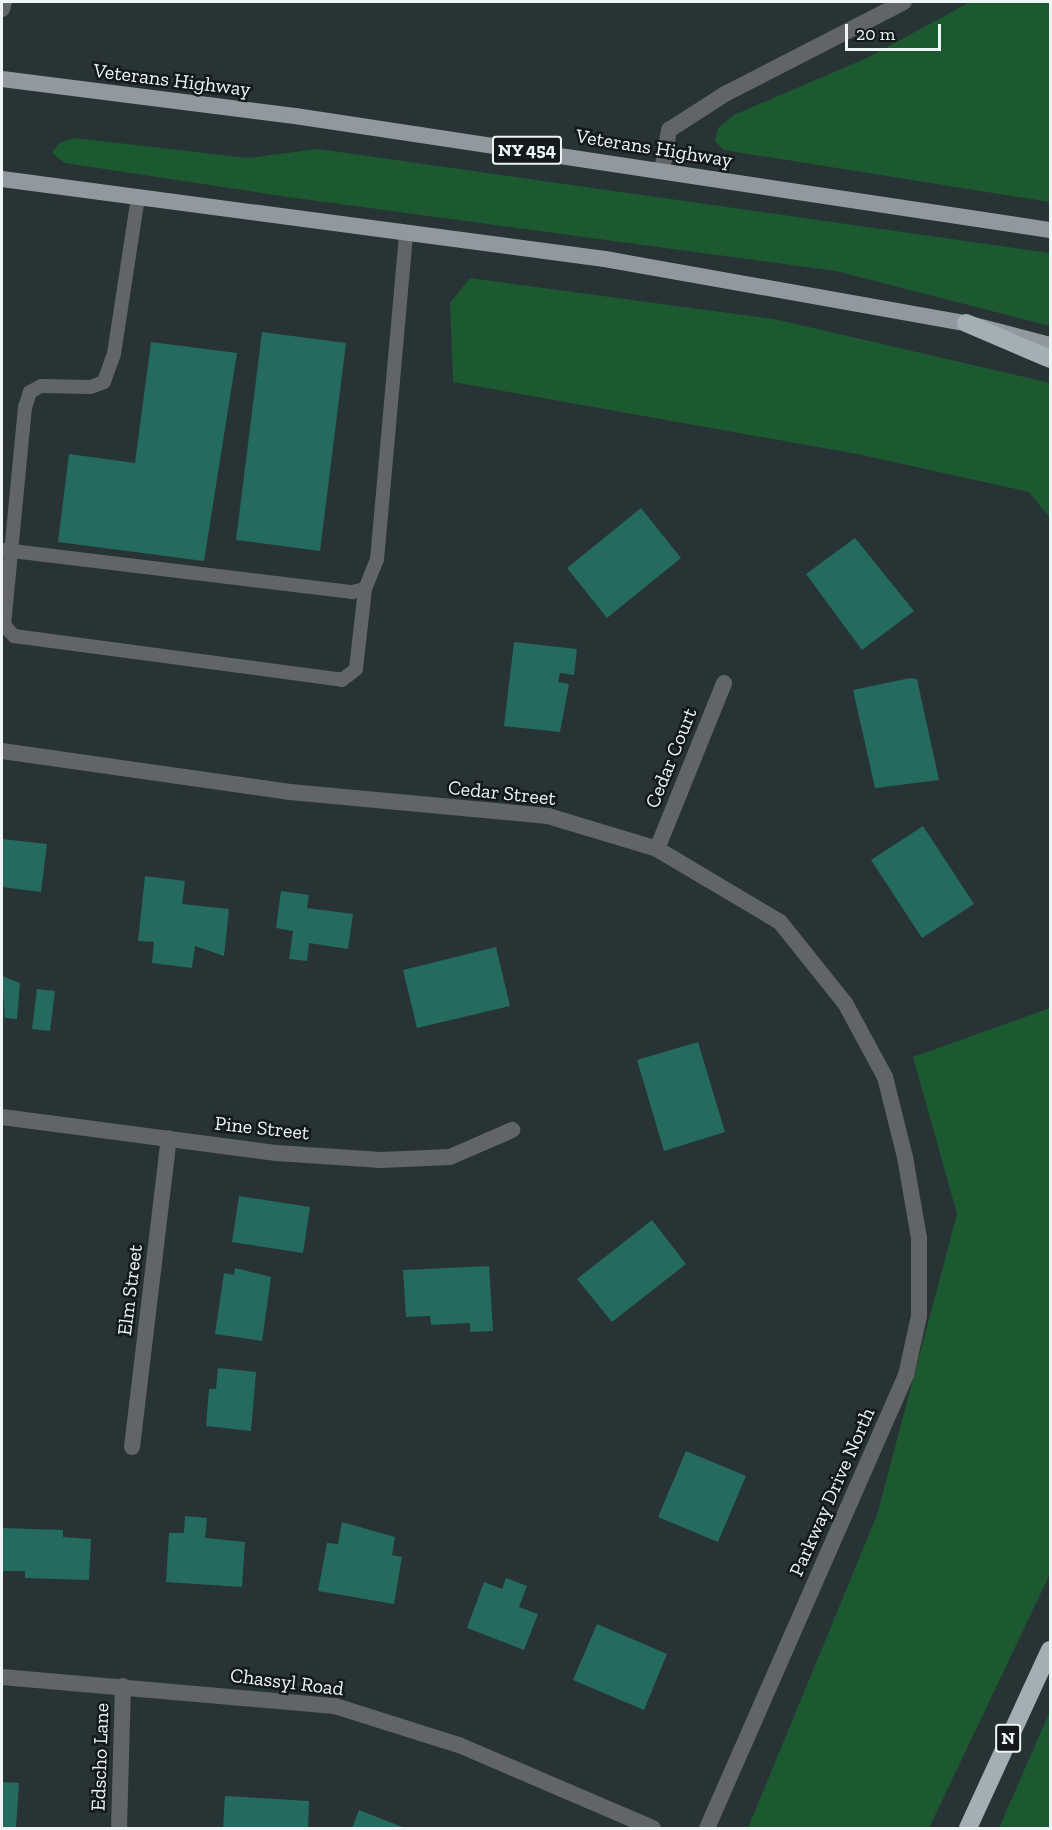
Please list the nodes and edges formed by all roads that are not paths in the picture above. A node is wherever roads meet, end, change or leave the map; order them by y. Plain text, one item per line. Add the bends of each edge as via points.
1 (4, 2) edge
2 (904, 2) edge
3 (2, 9) edge
4 (2, 79) edge
5 (662, 171) junction
6 (8, 180) edge
7 (138, 197) junction
8 (1050, 230) edge
9 (406, 232) junction
10 (966, 323) junction
11 (1050, 345) edge
12 (1050, 359) edge
13 (6, 551) edge
14 (364, 589) junction
15 (724, 683) dead end
16 (2, 751) edge
17 (657, 849) junction
18 (2, 1117) edge
19 (513, 1130) dead end
20 (169, 1138) junction
21 (905, 1157) joint
22 (132, 1447) dead end
23 (1050, 1650) edge
24 (2, 1677) edge
25 (123, 1686) junction
26 (119, 1828) edge
27 (653, 1828) edge
28 (707, 1828) edge
29 (968, 1828) edge

1 - 3 street
2 - 5 street via 724,94 669,130
4 - 5 main road, Veterans Highway / NY 454
5 - 8 main road, Veterans Highway / NY 454
6 - 7 main road
7 - 9 main road
7 - 13 lane via 114,354 104,382 91,387 41,386 30,392
9 - 10 main road via 616,261
9 - 14 lane via 377,560
10 - 11 main road
10 - 12 highway
13 - 14 lane via 352,592
13 - 14 lane via 4,625 14,636 342,680 356,669
15 - 17 street, Cedar Court
16 - 17 street, Cedar Street via 290,792 548,816
17 - 21 street, Cedar Street via 780,922 845,1003 885,1077
18 - 20 street, Pine Street
19 - 20 street, Pine Street via 450,1157 381,1160
20 - 22 street, Elm Street
21 - 28 street, Parkway Drive North via 919,1238 919,1316 906,1375
23 - 29 highway, N
24 - 25 street, Chassyl Road
25 - 26 street, Edscho Lane
25 - 27 street, Chassyl Road via 335,1706 459,1745

